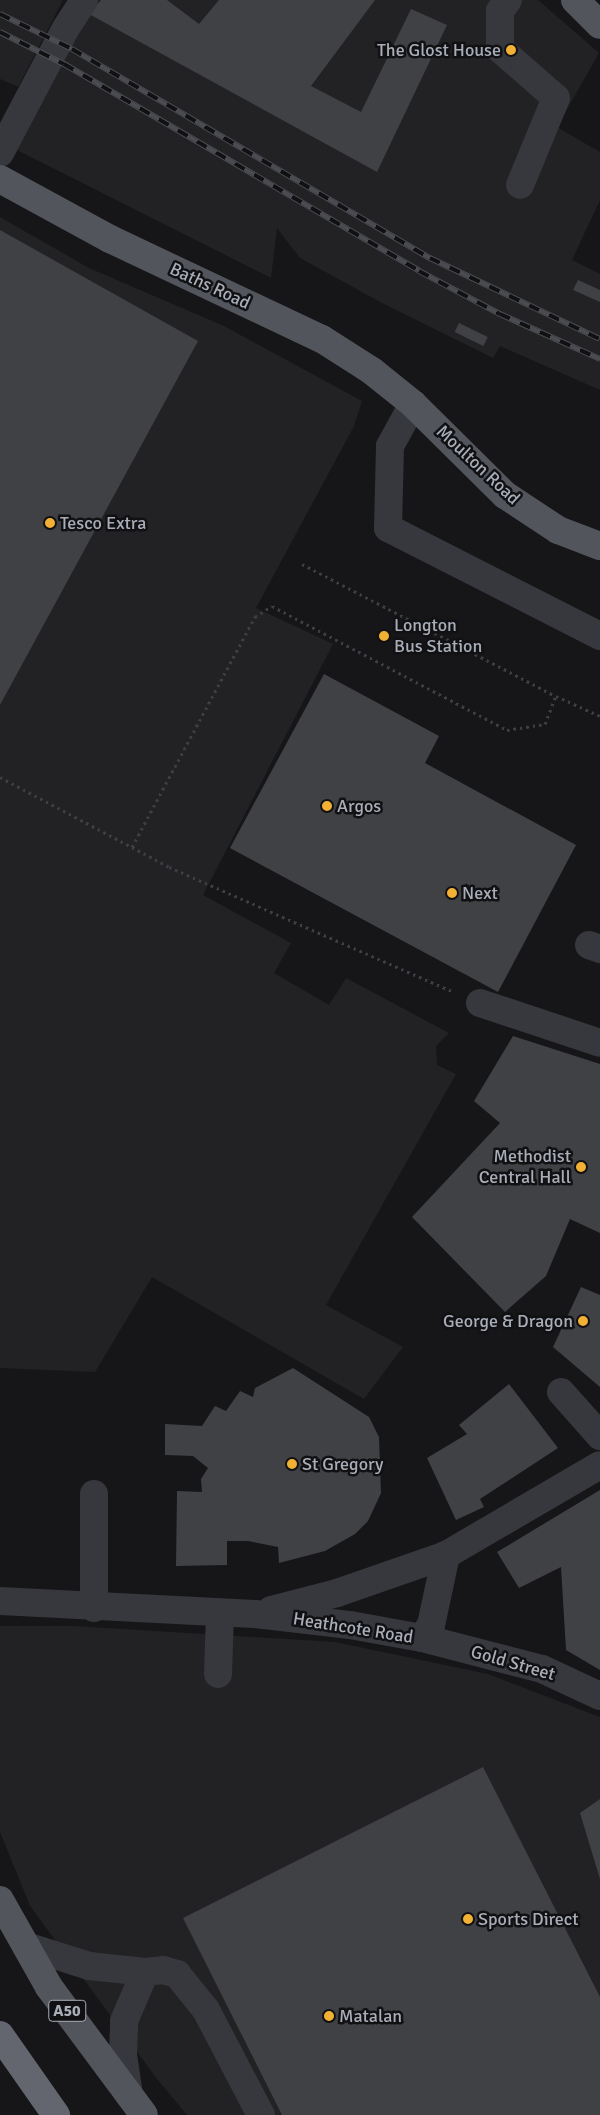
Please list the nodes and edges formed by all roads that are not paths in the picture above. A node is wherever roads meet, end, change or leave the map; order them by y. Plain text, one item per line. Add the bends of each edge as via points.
1 (84, 0) edge
2 (508, 0) edge
3 (575, 0) edge
4 (600, 25) edge
5 (0, 152) edge
6 (0, 179) edge
7 (520, 185) dead end
8 (413, 404) junction
9 (600, 546) edge
10 (600, 636) edge
11 (480, 1003) road end
12 (600, 1043) edge
13 (561, 1392) dead end
14 (600, 1436) edge
15 (600, 1465) edge
16 (94, 1494) dead end
17 (446, 1555) junction
18 (0, 1601) edge
19 (94, 1608) junction
20 (220, 1614) junction
21 (256, 1614) junction
22 (422, 1638) junction
23 (218, 1674) dead end
24 (600, 1696) edge
25 (0, 1900) edge
26 (26, 1946) junction
27 (145, 1972) junction
28 (0, 2035) edge
29 (136, 2105) edge
30 (56, 2115) edge
31 (261, 2115) edge

1 - 5 street
2 - 7 street via 500,11 500,49 556,98
3 - 4 main road
6 - 8 main road, Baths Road via 110,239 322,340 372,371
8 - 9 main road, Moulton Road via 505,495 558,530
8 - 10 street via 390,446 388,528
11 - 12 street
13 - 14 street
15 - 17 street, Heathcote Road
16 - 19 street
17 - 21 street, Heathcote Road via 336,1593
17 - 22 street, Heathcote Road via 431,1625
18 - 19 street, Heathcote Road
19 - 20 street, Heathcote Road
20 - 21 street, Heathcote Road
20 - 23 street
21 - 22 street, Heathcote Road
22 - 24 street, Gold Street via 542,1669
25 - 26 main road, A50
26 - 27 street via 89,1966
26 - 29 main road, A50 via 49,1987
27 - 29 street via 124,2021 123,2055
27 - 31 street via 163,1970 177,1974 206,2010
28 - 30 highway

